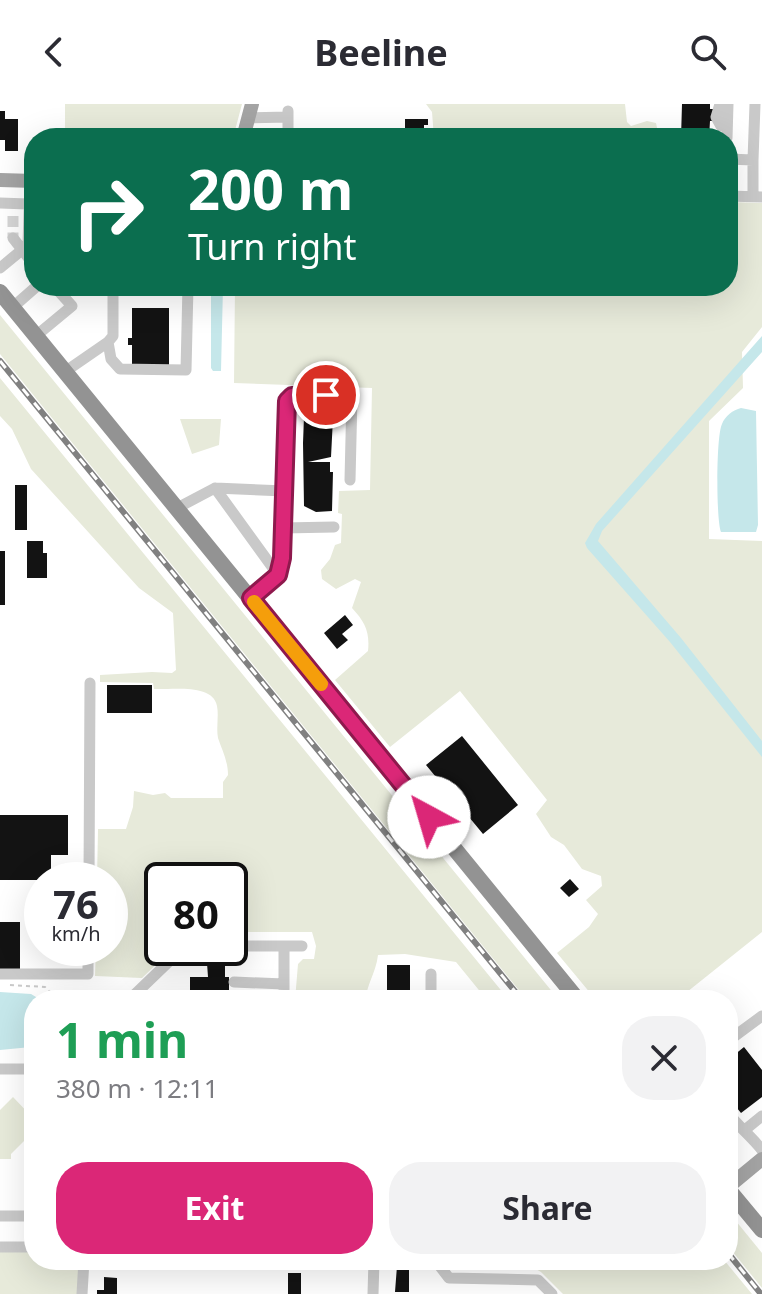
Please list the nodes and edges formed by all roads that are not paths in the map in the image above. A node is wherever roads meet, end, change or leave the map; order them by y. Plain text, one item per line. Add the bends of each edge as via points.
1 (720, 104) edge
2 (728, 104) edge
3 (755, 104) edge
4 (250, 111) edge
5 (288, 128) edge
6 (723, 128) edge
7 (727, 128) edge
8 (759, 140) edge
9 (756, 163) edge
10 (0, 180) edge
11 (24, 181) edge
12 (757, 196) edge
13 (0, 203) edge
14 (24, 206) edge
15 (13, 238) tunnel mouth
16 (24, 248) edge
17 (0, 250) edge
18 (21, 251) junction
19 (24, 254) edge
20 (4, 265) edge
21 (0, 292) edge
22 (26, 296) edge
23 (63, 296) edge
24 (113, 296) edge
25 (188, 296) edge
26 (13, 307) junction
27 (37, 335) junction
28 (108, 342) junction
29 (66, 371) junction
30 (350, 480) dead end
31 (215, 488) junction
32 (285, 491) junction
33 (177, 508) junction
34 (334, 527) dead end
35 (283, 528) junction
36 (278, 575) junction
37 (251, 598) junction
38 (90, 683) dead end
39 (89, 862) edge
40 (248, 946) edge
41 (284, 946) junction
42 (302, 946) dead end
43 (88, 966) edge
44 (164, 966) edge
45 (0, 974) edge
46 (431, 974) dead end
47 (234, 982) dead end
48 (284, 984) junction
49 (139, 990) edge
50 (284, 990) edge
51 (431, 990) edge
52 (570, 990) edge
53 (762, 1016) edge
54 (738, 1031) edge
55 (0, 1069) edge
56 (24, 1069) edge
57 (762, 1116) edge
58 (738, 1126) edge
59 (746, 1129) junction
60 (762, 1150) edge
61 (762, 1159) edge
62 (738, 1179) edge
63 (738, 1200) edge
64 (0, 1216) edge
65 (24, 1216) edge
66 (762, 1230) edge
67 (0, 1247) edge
68 (24, 1247) edge
69 (83, 1270) edge
70 (374, 1270) edge
71 (443, 1270) edge
72 (82, 1294) edge
73 (373, 1294) edge
74 (552, 1294) edge

1 - 6 street via 716,117
2 - 7 street
3 - 8 street
4 - 5 street via 288,114
8 - 9 street
9 - 12 street
10 - 11 main road
13 - 14 street via 13,210
15 - 18 street
16 - 18 street
17 - 20 street
18 - 19 street
18 - 20 street
21 - 26 highway
22 - 26 street
23 - 27 street via 72,306
24 - 28 street via 113,336
25 - 28 street via 186,370 120,369 111,359
26 - 27 highway
27 - 29 highway
28 - 29 street
29 - 33 highway
30 - 32 street via 352,396 292,396 287,401
31 - 32 street
31 - 33 street
31 - 36 street
32 - 35 street
33 - 37 highway
34 - 35 street
35 - 36 street
36 - 37 street
37 - 52 highway
38 - 39 street
40 - 41 street
41 - 42 street
41 - 48 street
43 - 45 street via 88,974
44 - 49 street
46 - 51 street
47 - 48 street
48 - 50 street
53 - 54 street
55 - 56 street
57 - 59 street
58 - 59 street
59 - 60 street
61 - 62 main road
63 - 66 highway
64 - 65 street
67 - 68 street
69 - 72 street
70 - 73 street
71 - 74 street via 449,1278 538,1280

